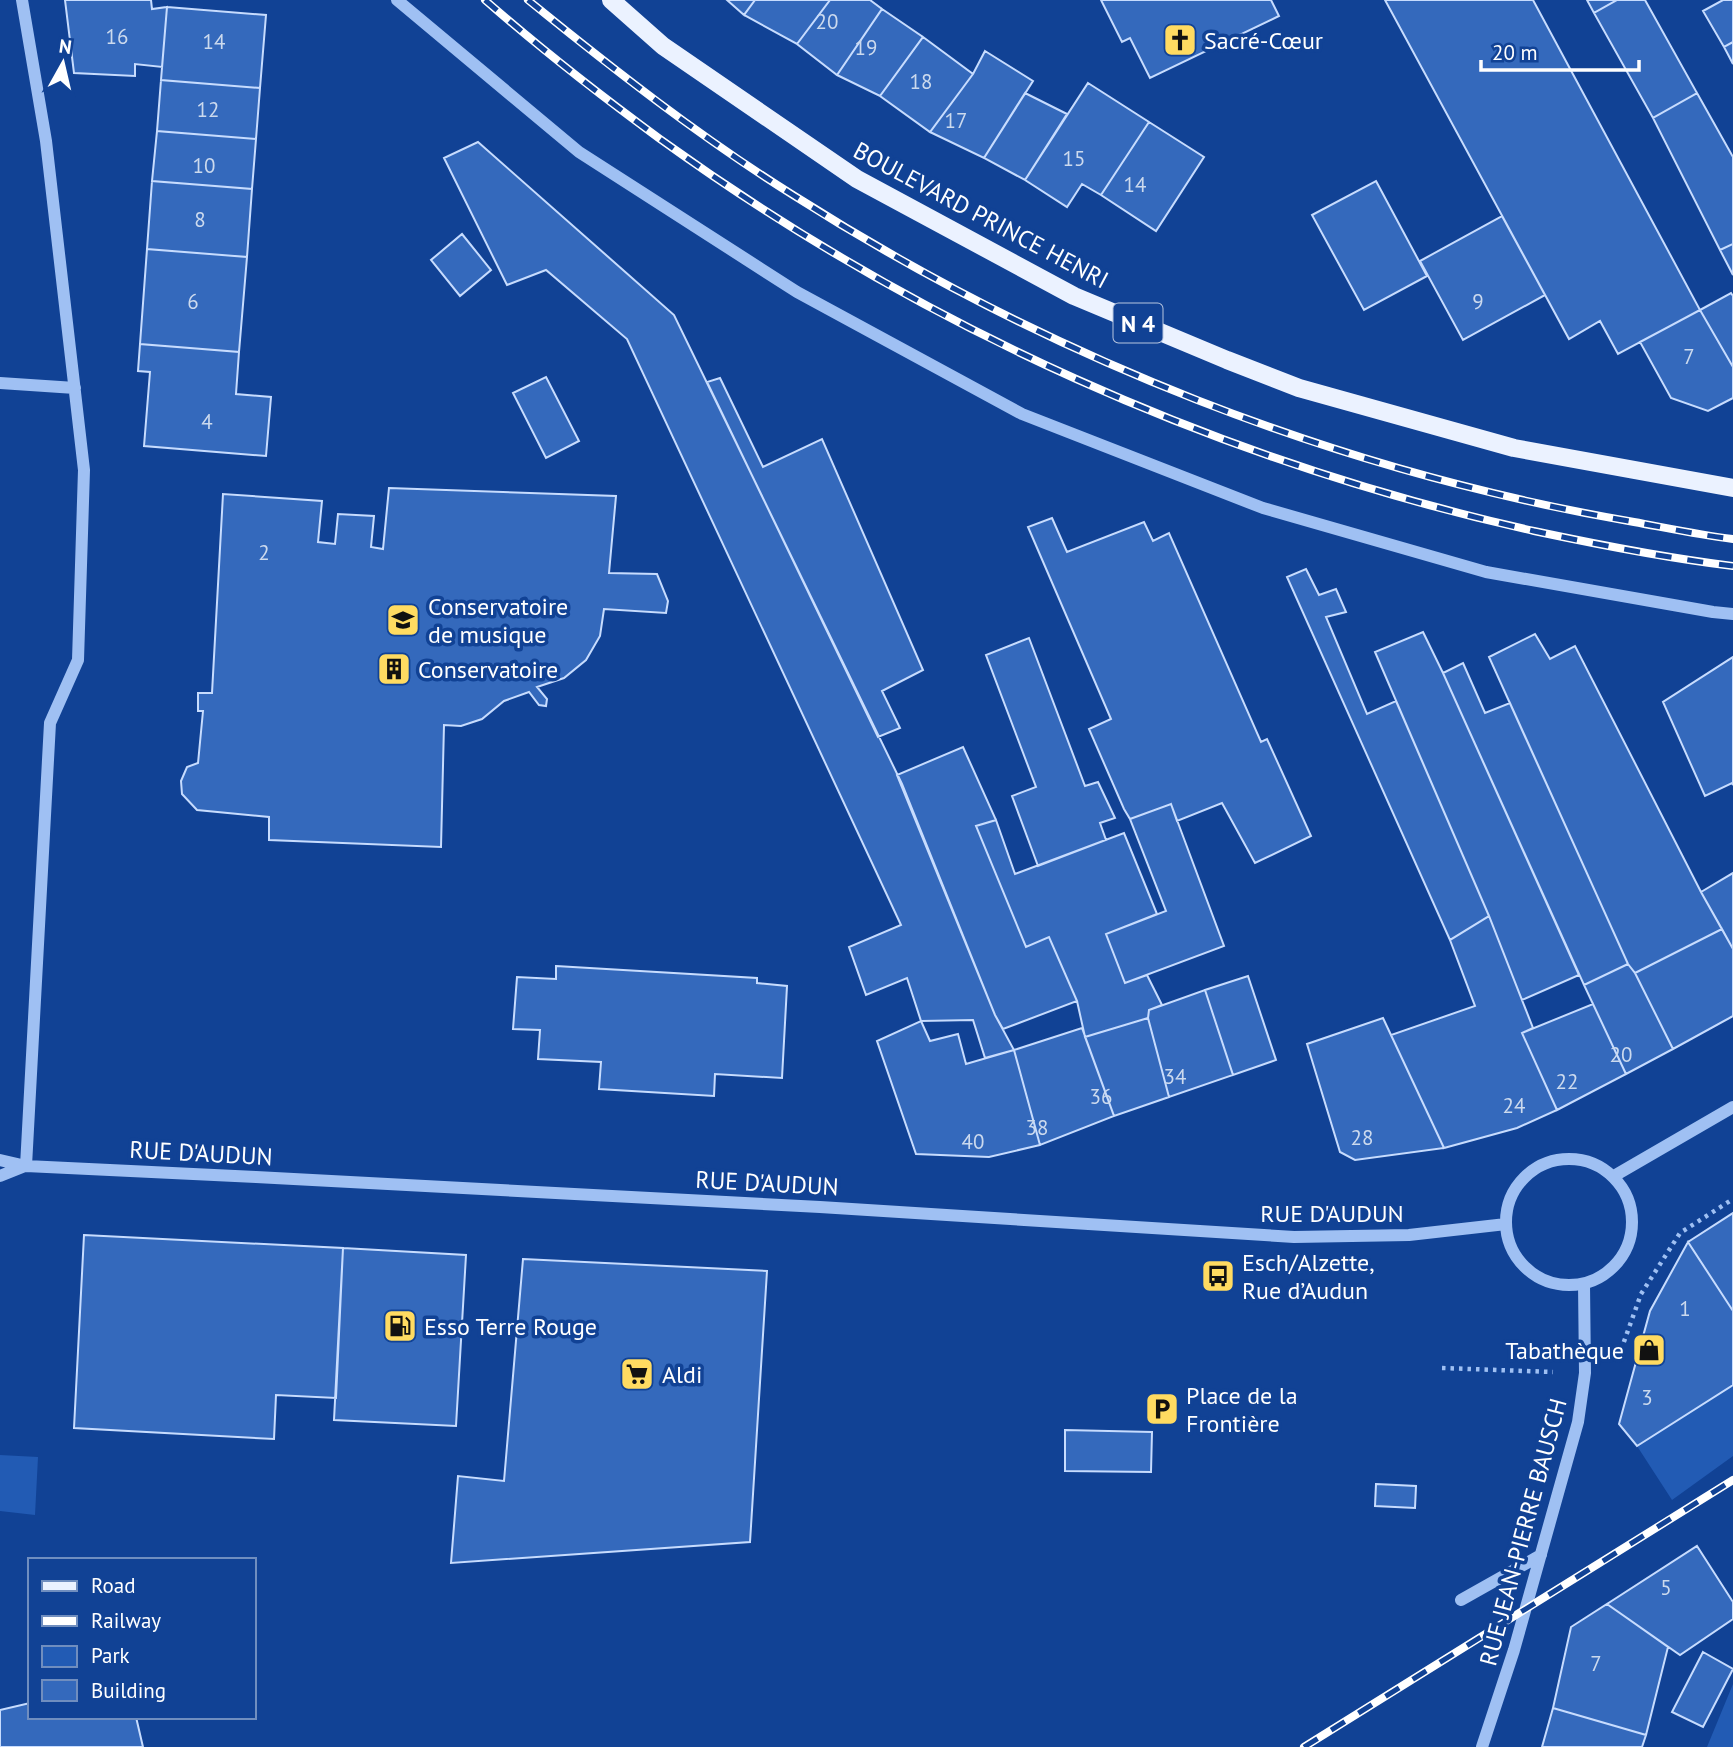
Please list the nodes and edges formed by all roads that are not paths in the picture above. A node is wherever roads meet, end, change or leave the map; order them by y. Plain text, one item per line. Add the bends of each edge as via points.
1 (22, 0) edge
2 (397, 0) edge
3 (611, 0) edge
4 (0, 383) edge
5 (75, 388) junction
6 (1733, 488) edge
7 (1733, 614) edge
8 (1733, 1107) edge
9 (0, 1160) edge
10 (26, 1166) junction
11 (1614, 1176) junction
12 (0, 1177) edge
13 (1506, 1224) junction
14 (1584, 1284) junction
15 (1541, 1555) junction
16 (1461, 1600) dead end
17 (1482, 1747) edge

1 - 5 street via 43,118
2 - 7 street via 579,152 797,292 1022,414 1263,508 1473,568
3 - 6 main road, BOULEVARD PRINCE HENRI / N 4 via 663,46 857,180 1074,296 1299,388 1514,448
4 - 5 street
5 - 10 street via 84,470 78,660 50,723
8 - 11 street
9 - 10 street, RUE D'AUDUN
10 - 12 street, RUE D'AUDUN
10 - 13 street, RUE D'AUDUN via 1294,1237 1409,1235
11 - 13 street via 1580,1159 1543,1164 1515,1189
11 - 14 street via 1632,1210 1628,1248 1602,1276
13 - 14 street via 1517,1258 1530,1271 1546,1281
14 - 15 street, RUE JEAN-PIERRE BAUSCH via 1585,1373 1578,1422
15 - 16 street
15 - 17 street, RUE JEAN-PIERRE BAUSCH

